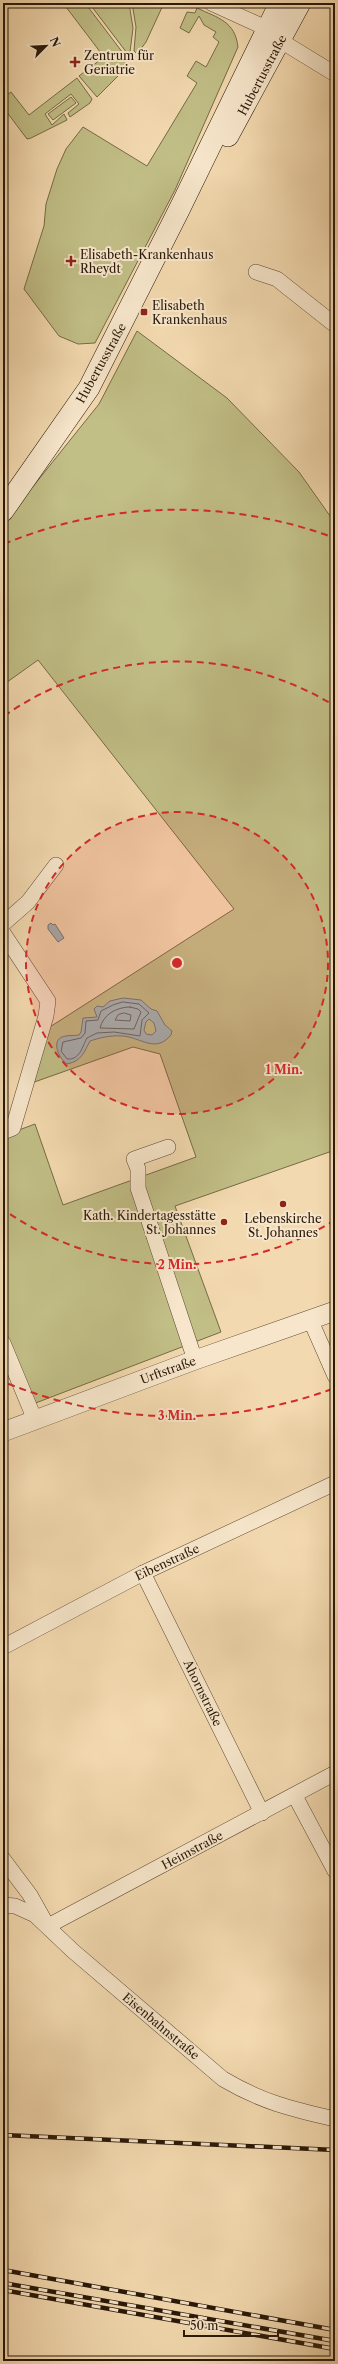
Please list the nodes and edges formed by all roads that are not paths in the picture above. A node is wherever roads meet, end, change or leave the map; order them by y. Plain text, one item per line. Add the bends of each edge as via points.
1 (212, 3) edge
2 (280, 3) edge
3 (300, 3) edge
4 (274, 35) junction
5 (335, 74) edge
6 (256, 272) dead end
7 (335, 325) edge
8 (3, 511) edge
9 (56, 864) dead end
10 (3, 924) edge
11 (3, 933) edge
12 (3, 1132) edge
13 (168, 1147) dead end
14 (335, 1310) edge
15 (310, 1319) junction
16 (3, 1343) edge
17 (195, 1360) junction
18 (335, 1376) edge
19 (35, 1420) junction
20 (3, 1432) edge
21 (335, 1483) edge
22 (143, 1573) junction
23 (3, 1647) edge
24 (335, 1773) edge
25 (295, 1796) junction
26 (262, 1813) junction
27 (3, 1859) edge
28 (335, 1871) edge
29 (3, 1905) edge
30 (48, 1926) junction
31 (335, 2119) edge

1 - 4 street
2 - 4 main road, Hubertusstraße
3 - 4 main road, Hubertusstraße
4 - 5 street
4 - 8 main road, Hubertusstraße via 235,126 182,204 88,388
6 - 7 street via 277,279
9 - 10 street via 28,902
11 - 12 street via 48,1001 46,1016 13,1128
13 - 17 street via 134,1159 138,1169 138,1188
14 - 15 street, Urftstraße
15 - 17 street, Urftstraße
15 - 18 street
16 - 19 street
17 - 19 street, Urftstraße
19 - 20 street, Urftstraße
21 - 22 street, Eibenstraße
22 - 23 street, Eibenstraße
22 - 26 street, Ahornstraße
24 - 25 street, Heimstraße
25 - 26 street, Heimstraße
25 - 28 street
26 - 30 street, Heimstraße
27 - 30 street via 30,1895
29 - 30 street, Eisenbahnstraße via 24,1908
30 - 31 street, Eisenbahnstraße via 73,1951 223,2079 250,2095 282,2107

